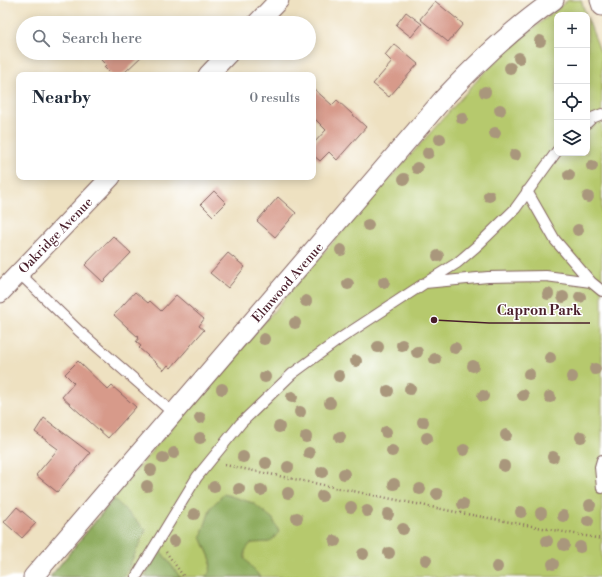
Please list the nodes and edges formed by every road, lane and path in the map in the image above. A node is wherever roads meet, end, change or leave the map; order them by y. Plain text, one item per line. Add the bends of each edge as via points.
1 (279, 0) edge
2 (554, 0) edge
3 (600, 0) edge
4 (602, 6) edge
5 (264, 16) edge
6 (222, 60) edge
7 (211, 72) edge
8 (602, 114) edge
9 (590, 120) edge
10 (554, 155) edge
11 (108, 180) edge
12 (528, 191) junction
13 (19, 274) junction
14 (591, 282) junction
15 (425, 283) junction
16 (602, 291) edge
17 (0, 293) edge
18 (173, 413) junction
19 (602, 460) edge
20 (209, 462) junction
21 (602, 488) edge
22 (602, 539) edge
23 (156, 541) junction
24 (33, 577) edge
25 (136, 577) edge
26 (184, 577) edge

1 - 5 street
2 - 18 street, Elmwood Avenue via 503,39 444,98
3 - 4 street
6 - 7 street
8 - 9 lane
10 - 12 lane
11 - 13 street, Oakridge Avenue
12 - 14 lane via 555,240
12 - 15 lane via 515,208 478,245 457,263
13 - 17 street, Oakridge Avenue
13 - 18 lane
14 - 15 lane via 546,276 488,277
14 - 16 lane
15 - 20 lane via 341,338 292,374 241,423
18 - 24 street, Elmwood Avenue
19 - 21 lane
20 - 22 path
20 - 23 lane
23 - 25 lane
23 - 26 path

